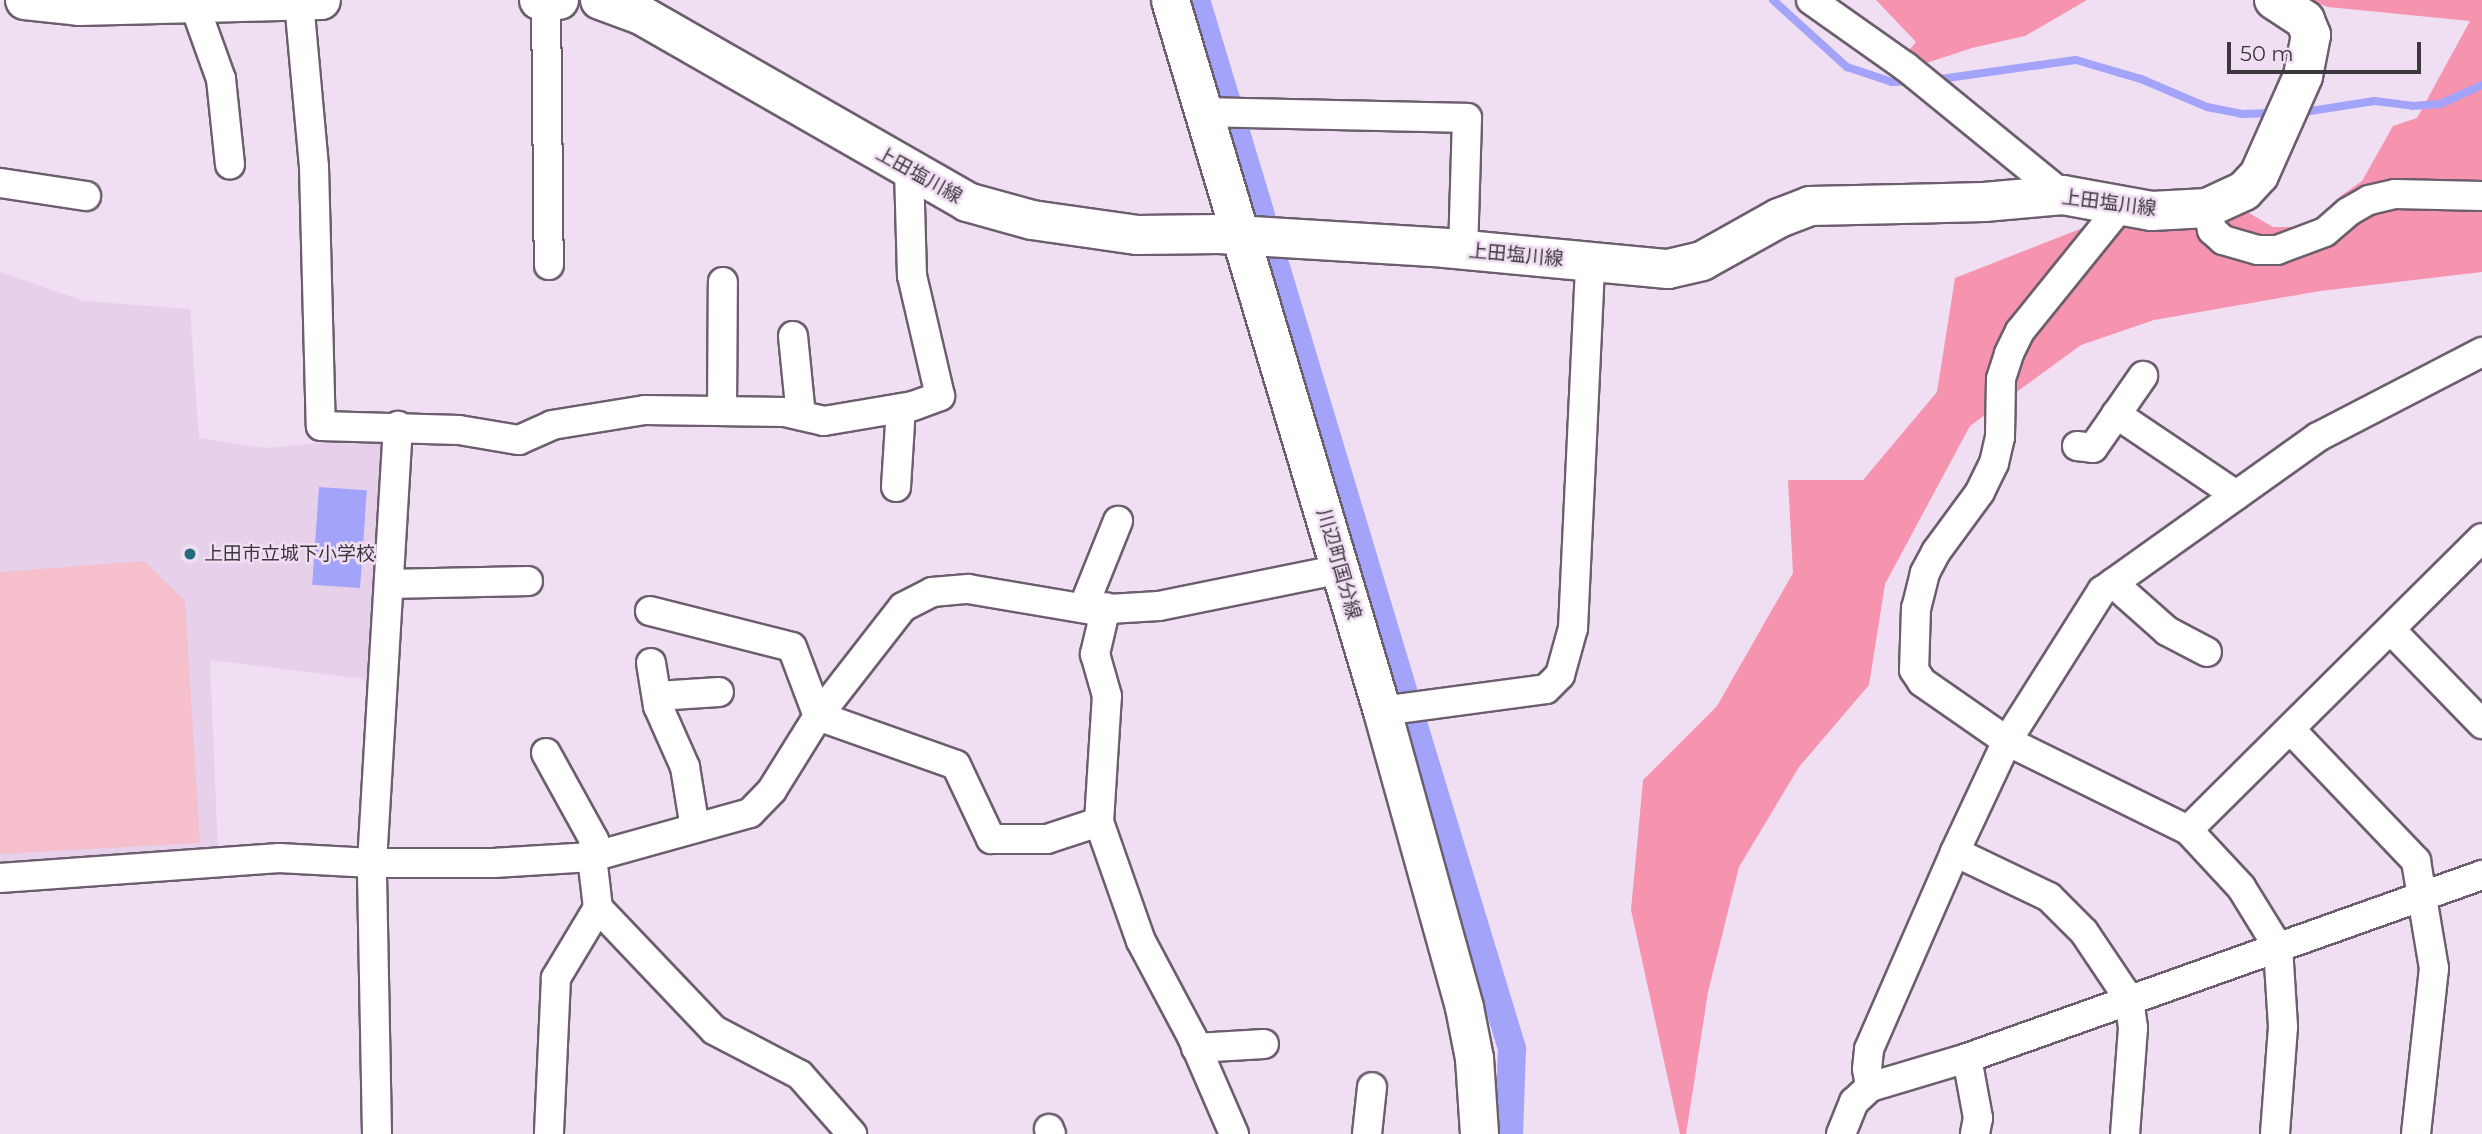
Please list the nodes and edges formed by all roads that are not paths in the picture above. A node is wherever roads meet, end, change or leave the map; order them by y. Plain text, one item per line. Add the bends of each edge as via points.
1 (26, 0) edge
2 (539, 0) edge
3 (546, 0) edge
4 (559, 0) edge
5 (600, 0) edge
6 (1170, 0) edge
7 (1811, 0) edge
8 (2274, 0) edge
9 (310, 1) edge
10 (194, 4) junction
11 (1203, 112) junction
12 (230, 165) dead end
13 (909, 170) junction
14 (0, 183) edge
15 (2063, 195) junction
16 (86, 196) dead end
17 (2482, 196) edge
18 (2121, 206) junction
19 (2207, 208) junction
20 (1242, 237) junction
21 (1463, 250) junction
22 (1590, 262) junction
23 (549, 265) dead end
24 (723, 282) dead end
25 (793, 336) dead end
26 (2482, 352) edge
27 (2143, 376) dead end
28 (901, 408) junction
29 (722, 410) junction
30 (2116, 414) junction
31 (801, 416) junction
32 (398, 426) junction
33 (2077, 446) dead end
34 (895, 487) dead end
35 (2236, 495) junction
36 (1118, 521) dead end
37 (2482, 538) edge
38 (1340, 569) junction
39 (528, 581) dead end
40 (2113, 583) junction
41 (389, 584) junction
42 (1094, 607) junction
43 (650, 611) dead end
44 (2391, 630) junction
45 (2207, 652) dead end
46 (651, 663) dead end
47 (719, 692) dead end
48 (657, 696) junction
49 (1382, 711) junction
50 (818, 716) junction
51 (2482, 724) edge
52 (2291, 730) junction
53 (2007, 741) junction
54 (546, 753) dead end
55 (1100, 822) junction
56 (695, 828) junction
57 (2188, 830) junction
58 (1955, 852) junction
59 (592, 857) junction
60 (372, 863) junction
61 (2482, 875) edge
62 (0, 878) edge
63 (2424, 897) junction
64 (598, 908) junction
65 (2277, 947) junction
66 (2129, 999) junction
67 (1264, 1044) dead end
68 (1196, 1048) junction
69 (1967, 1058) junction
70 (1373, 1087) dead end
71 (1870, 1087) junction
72 (556, 1131) edge
73 (377, 1134) edge
74 (852, 1134) edge
75 (1234, 1134) edge
76 (1367, 1134) edge
77 (1479, 1134) edge
78 (1841, 1134) edge
79 (1975, 1134) edge
80 (2125, 1134) edge
81 (2275, 1134) edge
82 (2416, 1134) edge

1 - 10 main road via 79,6
2 - 3 main road
3 - 4 main road
3 - 23 street
5 - 13 main road, 上田塩川線 via 641,15
6 - 11 street, 川辺町国分線
7 - 15 street via 1916,76
8 - 19 main road, 上田塩川線 via 2305,20 2311,35 2303,76 2259,175 2244,191
9 - 10 main road
9 - 32 street via 321,426
10 - 12 street via 221,79
11 - 20 street, 川辺町国分線
11 - 21 street via 1466,118
13 - 20 main road, 上田塩川線 via 967,202 1032,220 1138,235
13 - 28 street via 912,276 940,396
14 - 16 street
15 - 18 main road, 上田塩川線
15 - 22 main road, 上田塩川線 via 1984,202 1810,206 1702,261 1668,269
17 - 19 street via 2395,194 2370,200 2325,232 2277,250 2223,240 2212,230
18 - 19 main road, 上田塩川線 via 2152,211
18 - 53 street via 2020,331 2001,379 2000,437 1994,463 1980,492 1936,552 1916,608 1914,670 1922,682
20 - 21 main road, 上田塩川線
20 - 38 street, 川辺町国分線
21 - 22 main road, 上田塩川線
22 - 49 street via 1573,628 1560,675 1546,689
24 - 29 street
25 - 31 street
26 - 35 street via 2318,437
27 - 30 street
28 - 31 street via 824,421
28 - 34 street
29 - 31 street
29 - 32 street via 645,410 597,416 552,425 519,440
30 - 33 street via 2093,448
30 - 35 street
32 - 41 street
35 - 40 street
36 - 42 street
37 - 44 street
38 - 42 street via 1159,606
38 - 49 street, 川辺町国分線
39 - 41 street
40 - 45 street via 2167,631
40 - 53 street via 2102,591
41 - 60 street
42 - 50 street via 968,589 932,592 903,607
42 - 55 street via 1095,654 1107,696
43 - 50 street via 792,647
44 - 51 street
44 - 52 street
46 - 48 street
47 - 48 street
48 - 56 street via 685,768
49 - 77 street, 川辺町国分線 via 1464,1007 1474,1058
50 - 55 street via 956,765 991,839 1047,839
50 - 56 street via 772,790 750,813
52 - 57 street
52 - 63 street via 2416,862
53 - 57 street
53 - 58 street
54 - 59 street via 594,840
55 - 68 street via 1141,941
56 - 59 street
57 - 65 street via 2241,887
58 - 66 street via 2049,897 2084,932
58 - 71 street via 1870,1049
59 - 60 street
59 - 64 street
60 - 62 street via 279,859
60 - 73 street
61 - 63 street
63 - 65 street
63 - 82 street via 2434,968
64 - 72 street via 556,978
64 - 74 street via 714,1030 800,1075
65 - 66 street
65 - 81 street via 2283,1027
66 - 69 street
66 - 80 street via 2133,1028
67 - 68 street
68 - 75 street
69 - 71 street
69 - 79 street via 1978,1118
70 - 76 street
71 - 78 street via 1854,1102

